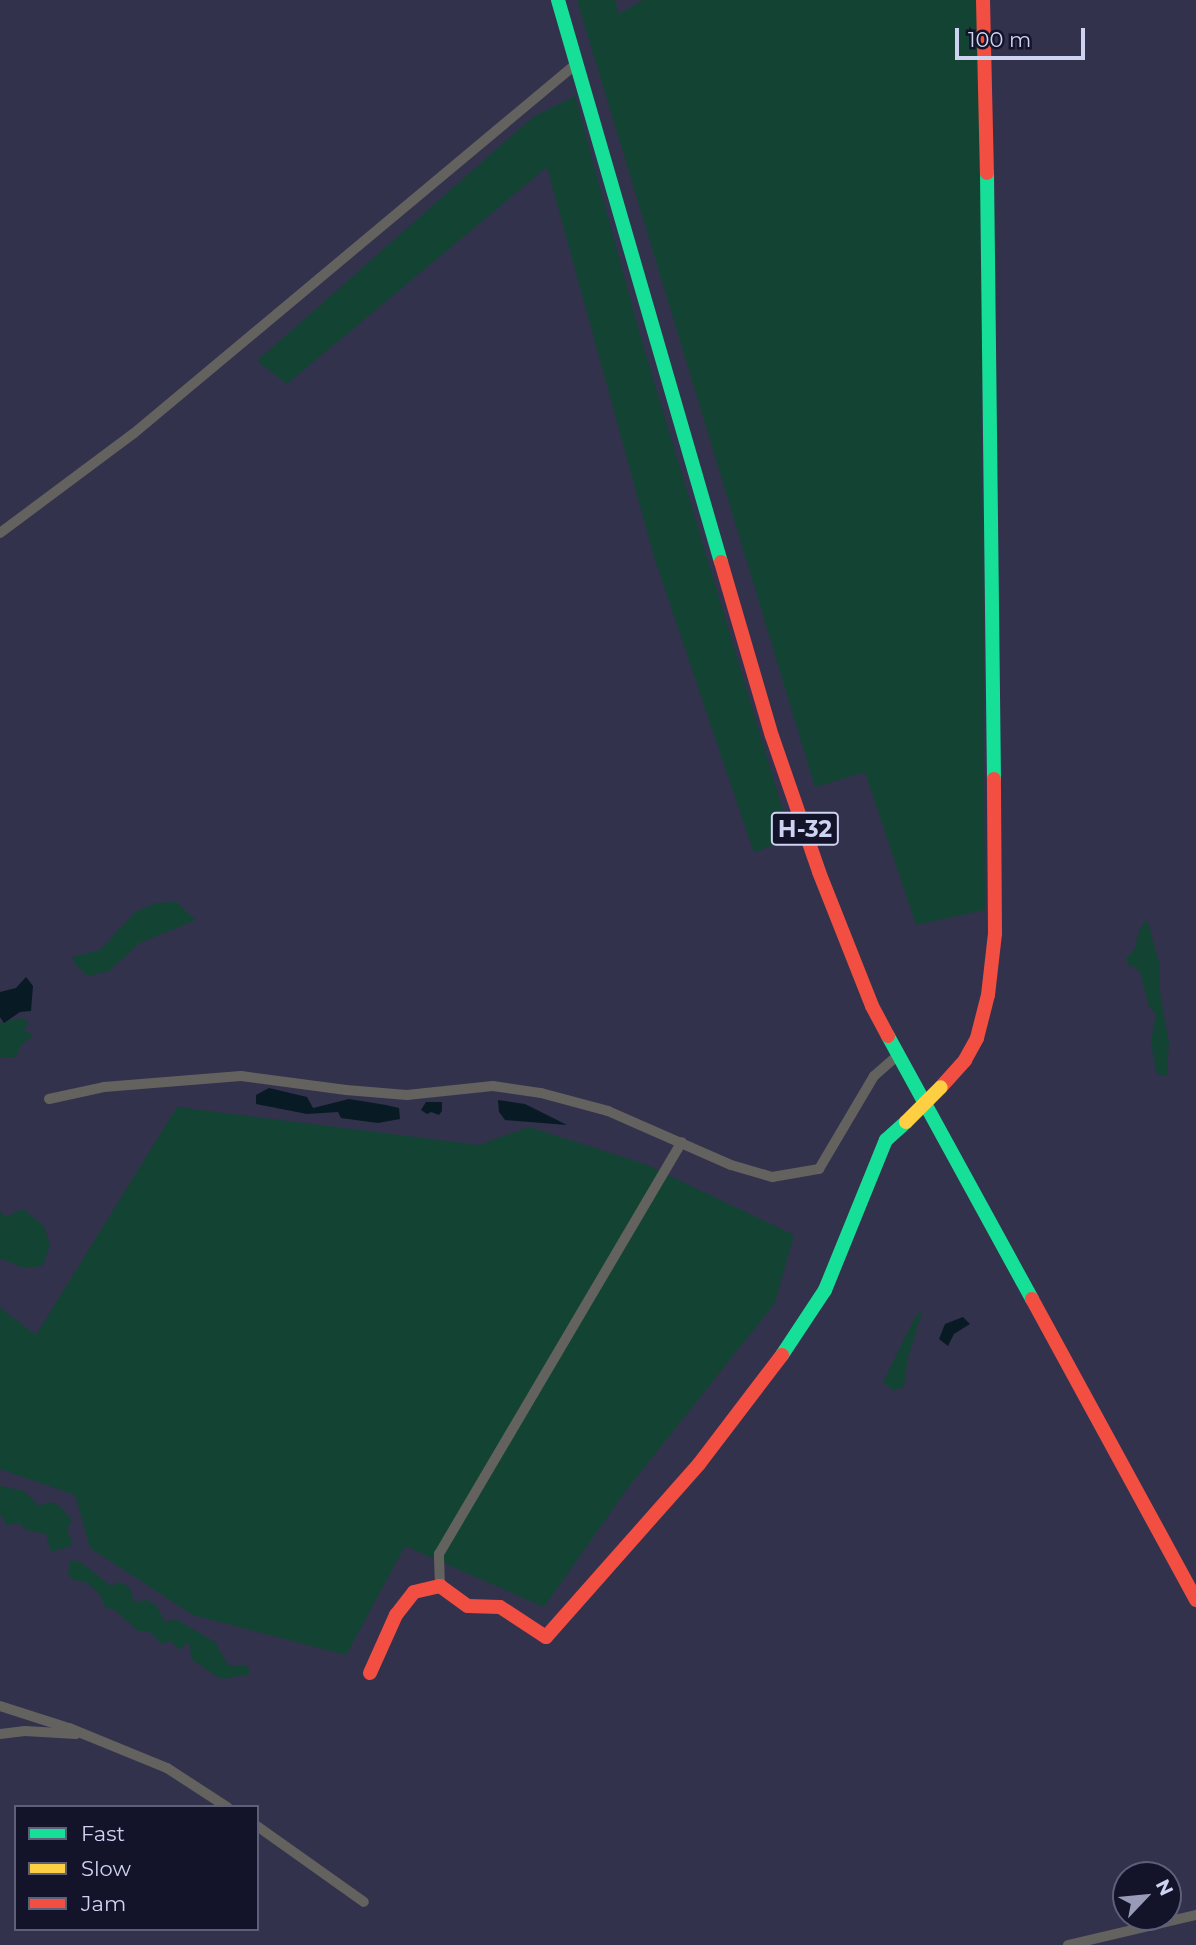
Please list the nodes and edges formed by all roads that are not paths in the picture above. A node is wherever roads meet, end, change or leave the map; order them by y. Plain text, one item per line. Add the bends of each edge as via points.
1 (558, 0) edge
2 (983, 0) edge
3 (576, 64) junction
4 (0, 533) edge
5 (899, 1054) junction
6 (49, 1098) dead end
7 (682, 1142) junction
8 (440, 1586) junction
9 (1196, 1600) edge
10 (370, 1674) dead end
11 (0, 1706) edge
12 (0, 1734) edge
13 (88, 1735) junction
14 (225, 1805) edge
15 (259, 1827) edge
16 (364, 1902) dead end
17 (1196, 1915) edge
18 (1068, 1945) edge

1 - 3 street, Н-32
2 - 8 street, bridge via 995,934 988,995 977,1038 941,1087 886,1140 825,1290 780,1358 699,1464 546,1637 500,1607 468,1606
3 - 4 street via 133,434
3 - 5 street, Н-32 via 772,736 872,1006
5 - 7 street via 874,1076 819,1169 772,1177 731,1165
5 - 9 street, Н-32
6 - 7 street via 104,1087 241,1076 407,1095 493,1086 608,1111
7 - 8 street via 439,1554
8 - 10 street via 414,1592 396,1615
11 - 13 street
12 - 13 street
13 - 14 street via 167,1768
15 - 16 street
17 - 18 street

